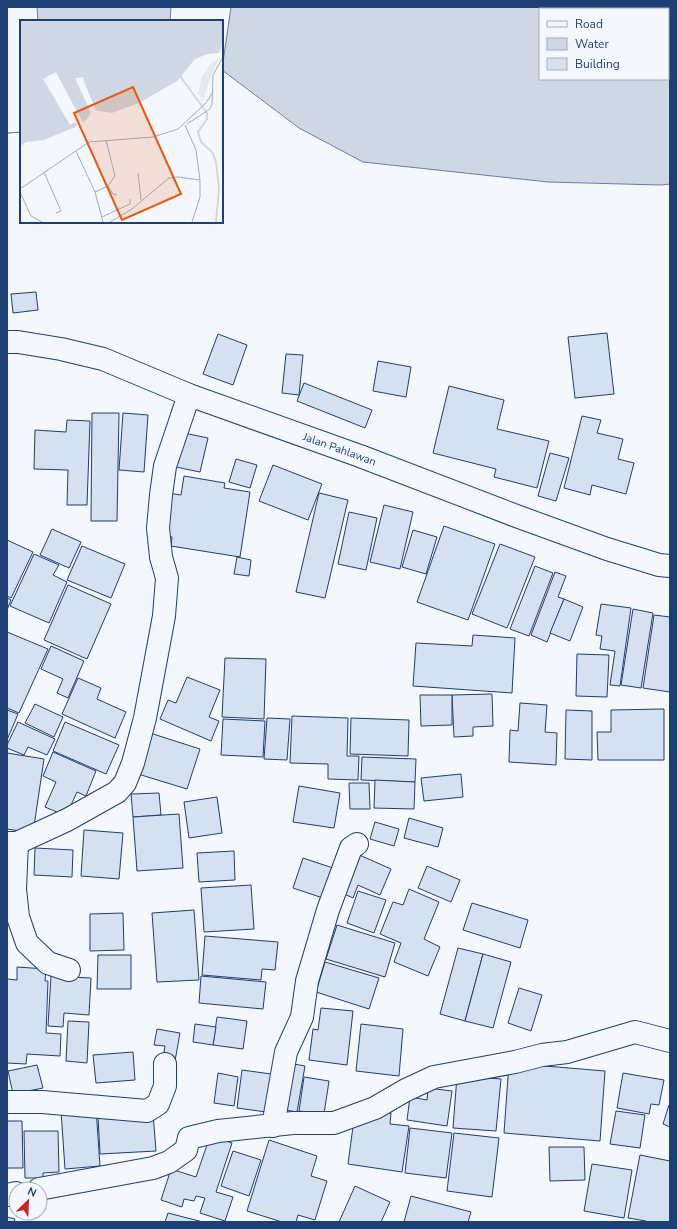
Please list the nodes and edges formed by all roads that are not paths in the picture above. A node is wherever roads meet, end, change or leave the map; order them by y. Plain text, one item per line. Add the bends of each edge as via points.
1 (7, 342) edge
2 (189, 394) junction
3 (670, 566) edge
4 (12, 843) edge
5 (357, 844) dead end
6 (69, 970) dead end
7 (670, 1041) edge
8 (165, 1064) dead end
9 (7, 1102) edge
10 (273, 1126) junction
11 (48, 1187) edge

1 - 2 main road, Jalan Pahlawan via 61,349 103,359
2 - 3 main road, Jalan Pahlawan via 607,549
2 - 4 main road via 165,466 158,528 161,557 167,578 164,616 145,718 133,763 125,783 116,792 67,820
4 - 6 main road via 18,917 27,943 48,963
5 - 10 main road via 351,848 328,910 307,981 302,1017 286,1052
7 - 10 main road via 635,1032 567,1052 434,1077 375,1108 334,1123
8 - 9 main road via 164,1086 158,1104 147,1111 42,1102
10 - 11 main road via 198,1134 189,1138 186,1150 169,1162 153,1168

